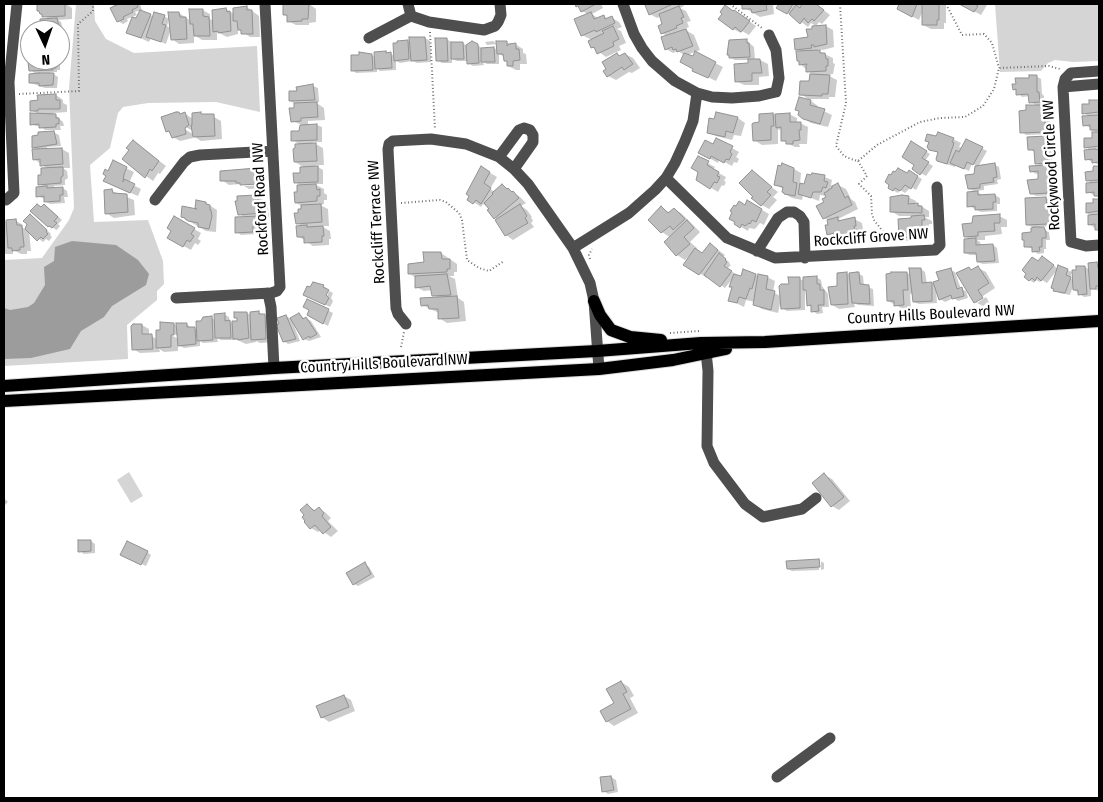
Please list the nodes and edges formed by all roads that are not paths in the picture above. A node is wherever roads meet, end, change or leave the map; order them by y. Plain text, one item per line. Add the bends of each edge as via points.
1 (18, 4) edge
2 (265, 4) edge
3 (408, 4) edge
4 (500, 4) edge
5 (623, 4) edge
6 (411, 16) junction
7 (769, 35) road end
8 (369, 38) dead end
9 (1099, 71) edge
10 (1099, 84) edge
11 (7, 86) edge
12 (1063, 87) junction
13 (698, 93) junction
14 (274, 151) junction
15 (499, 157) junction
16 (514, 169) junction
17 (666, 178) junction
18 (937, 188) dead end
19 (4, 200) edge
20 (155, 200) dead end
21 (1099, 245) edge
22 (573, 248) junction
23 (757, 251) junction
24 (805, 258) junction
25 (268, 293) junction
26 (176, 298) dead end
27 (594, 301) junction
28 (1099, 322) edge
29 (406, 324) road end
30 (699, 342) junction
31 (597, 351) junction
32 (274, 368) junction
33 (599, 369) junction
34 (4, 386) edge
35 (4, 400) edge
36 (816, 498) dead end
37 (830, 738) dead end
38 (777, 777) dead end

1 - 11 street
2 - 14 street, Rockford Road NW
3 - 6 street
4 - 6 street via 500,19 490,28 472,29
5 - 13 street via 634,34 652,61 675,81
6 - 8 street
7 - 13 street via 776,50 779,78 776,92 732,98
9 - 12 street, Rockywood Circle NW via 1071,73
10 - 12 street, Rockywood Circle NW
11 - 19 street via 14,193
12 - 21 street, Rockywood Circle NW via 1071,242
13 - 17 street via 688,134
14 - 20 street via 190,157
14 - 25 street, Rockford Road NW via 280,283 277,291
15 - 16 street, Rockcliff Terrace NW
15 - 16 street via 519,130 530,130 532,142
15 - 29 street, Rockcliff Terrace NW via 466,144 436,139 400,140 389,144 396,308
16 - 22 street, Rockcliff Terrace NW
17 - 22 street via 629,213
17 - 23 street, Rockcliff Grove NW via 728,238
18 - 24 street, Rockcliff Grove NW via 940,246 935,250
22 - 27 street, Rockcliff Terrace NW via 590,283
23 - 24 street, Rockcliff Grove NW via 775,258
23 - 24 street, Rockcliff Grove NW via 778,218 794,212 804,222
25 - 26 street
25 - 32 street
27 - 30 main road via 611,330 630,337
27 - 31 street, Rockcliff Terrace NW
28 - 30 main road, Country Hills Boulevard NW via 765,342
30 - 31 main road, Country Hills Boulevard NW
30 - 33 main road, Country Hills Boulevard NW via 673,360
30 - 36 street via 708,371 707,446 714,463 745,504 763,517 802,509
31 - 32 main road, Country Hills Boulevard NW
31 - 33 street, Rockcliff Terrace NW
32 - 34 main road, Country Hills Boulevard NW
33 - 35 main road, Country Hills Boulevard NW
37 - 38 street

